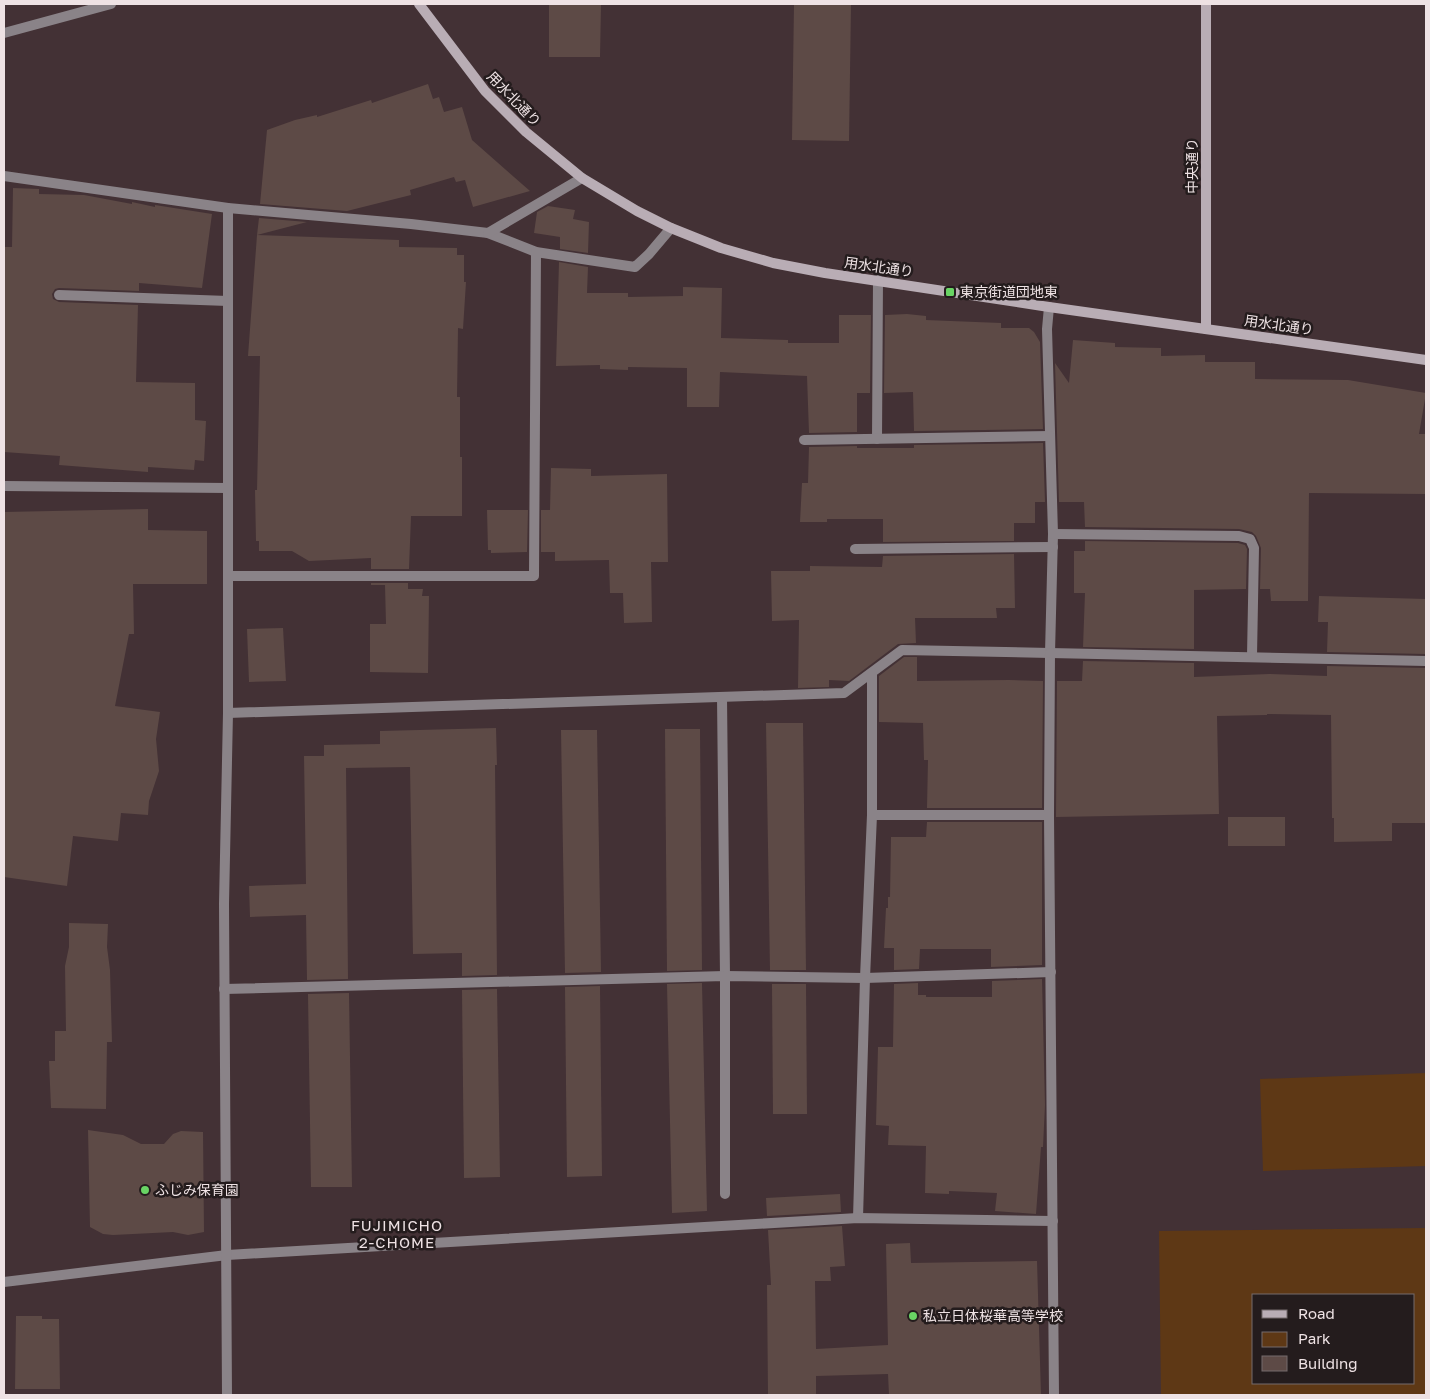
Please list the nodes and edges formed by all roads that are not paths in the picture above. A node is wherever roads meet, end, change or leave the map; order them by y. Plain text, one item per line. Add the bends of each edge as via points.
1 (111, 4) edge
2 (419, 4) edge
3 (1206, 4) edge
4 (4, 33) edge
5 (4, 176) edge
6 (582, 178) junction
7 (228, 208) junction
8 (671, 228) junction
9 (488, 233) junction
10 (536, 252) junction
11 (878, 280) junction
12 (59, 296) dead end
13 (228, 301) junction
14 (1049, 307) junction
15 (1206, 329) junction
16 (1426, 360) edge
17 (1050, 436) junction
18 (878, 439) junction
19 (804, 440) dead end
20 (4, 486) edge
21 (228, 488) junction
22 (1054, 534) junction
23 (1053, 547) junction
24 (855, 549) dead end
25 (228, 576) junction
26 (1050, 653) junction
27 (1252, 656) junction
28 (1426, 661) edge
29 (872, 673) junction
30 (722, 697) junction
31 (228, 713) junction
32 (872, 815) junction
33 (1049, 816) junction
34 (1051, 972) junction
35 (726, 976) junction
36 (864, 978) junction
37 (224, 988) junction
38 (725, 1194) dead end
39 (858, 1218) junction
40 (1053, 1221) junction
41 (227, 1255) junction
42 (4, 1282) edge
43 (227, 1395) edge
44 (1054, 1395) edge

1 - 4 street
2 - 6 street, 用水北通り via 485,91 526,132
3 - 15 street, 中央通り
5 - 7 street
6 - 8 street, 用水北通り
6 - 9 street
7 - 9 street
7 - 13 street
8 - 10 street via 635,267
8 - 11 street, 用水北通り via 721,248 773,263
9 - 10 street
10 - 25 street via 534,576
11 - 14 street, 用水北通り
11 - 18 street
12 - 13 street
13 - 21 street
14 - 15 street, 用水北通り
14 - 17 street
15 - 16 street, 用水北通り
17 - 18 street
17 - 22 street
18 - 19 street
20 - 21 street
21 - 25 street
22 - 23 street
22 - 27 street via 1239,536 1250,539 1254,548
23 - 24 street
23 - 26 street
25 - 31 street
26 - 27 street
26 - 29 street via 902,650
26 - 33 street
27 - 28 street
29 - 30 street via 844,693
29 - 32 street
30 - 31 street
30 - 35 street
31 - 37 street
32 - 33 street
32 - 36 street
33 - 34 street
34 - 36 street
34 - 40 street
35 - 36 street
35 - 37 street
35 - 38 street
36 - 39 street
37 - 41 street
39 - 40 street
39 - 41 street
40 - 44 street
41 - 42 street
41 - 43 street

